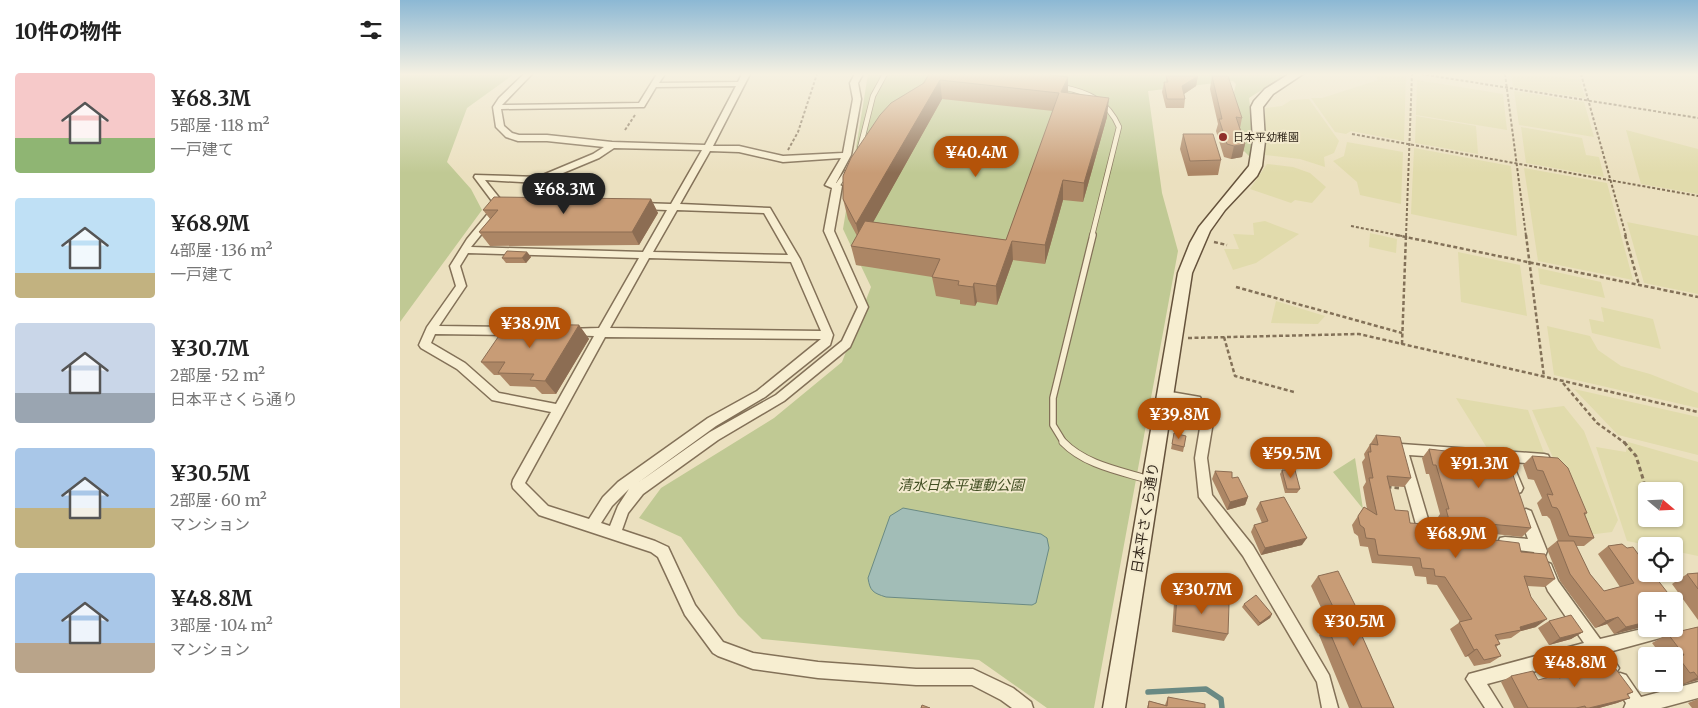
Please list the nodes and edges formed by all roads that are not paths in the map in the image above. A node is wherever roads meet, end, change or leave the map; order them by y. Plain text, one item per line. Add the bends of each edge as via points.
1 (497, 107) edge
2 (730, 107) edge
3 (856, 107) edge
4 (870, 107) edge
5 (1107, 107) edge
6 (1257, 107) edge
7 (612, 145) junction
8 (708, 147) junction
9 (851, 156) junction
10 (847, 171) edge
11 (837, 186) junction
12 (625, 206) edge
13 (673, 207) junction
14 (464, 250) junction
15 (646, 254) junction
16 (795, 259) junction
17 (431, 330) junction
18 (526, 331) edge
19 (554, 332) edge
20 (602, 332) junction
21 (828, 335) junction
22 (1165, 396) junction
23 (559, 409) junction
24 (1503, 456) junction
25 (1550, 460) edge
26 (1152, 480) junction
27 (634, 485) junction
28 (592, 527) junction
29 (614, 534) junction
30 (1538, 546) junction
31 (1639, 637) edge
32 (1596, 648) junction
33 (1698, 690) edge
34 (1634, 707) edge
35 (1025, 708) edge
36 (1114, 708) edge
37 (1330, 708) edge
38 (1494, 708) edge

1 - 7 street via 500,128 518,138
2 - 8 street
3 - 9 street
4 - 9 lane via 860,149
5 - 26 lane via 1119,127 1053,398 1053,425 1063,442 1079,456
6 - 22 street, 日本平さくら通り via 1257,165 1198,238 1185,273
7 - 8 street
7 - 14 street via 596,156 539,180 478,177 504,205
8 - 9 street via 739,149 783,159
8 - 13 street
9 - 11 street via 830,185
10 - 11 lane
11 - 27 street via 829,231 863,307 846,344 780,398
12 - 13 street
13 - 15 street
13 - 16 street via 767,210
14 - 15 street
14 - 17 street via 455,266 461,286
15 - 16 street
15 - 20 street
16 - 21 street
17 - 18 street
17 - 23 street via 425,345 461,366 496,397
19 - 20 street
20 - 21 street
20 - 23 street
21 - 27 street via 826,342 761,394 712,422
22 - 26 street, 日本平さくら通り
22 - 37 street via 1196,400 1207,422 1200,458 1206,497 1248,551 1324,680
23 - 28 street via 518,484 544,511
24 - 25 street
24 - 30 street
24 - 30 street via 1401,449 1426,535
26 - 36 street, 日本平さくら通り
27 - 28 street via 611,495
27 - 29 street
28 - 29 street
29 - 35 street via 664,552 690,610 718,648 753,661 818,670 916,677 973,677
30 - 32 street via 1553,586
31 - 32 street
32 - 34 street
32 - 38 street via 1474,679
33 - 34 street

